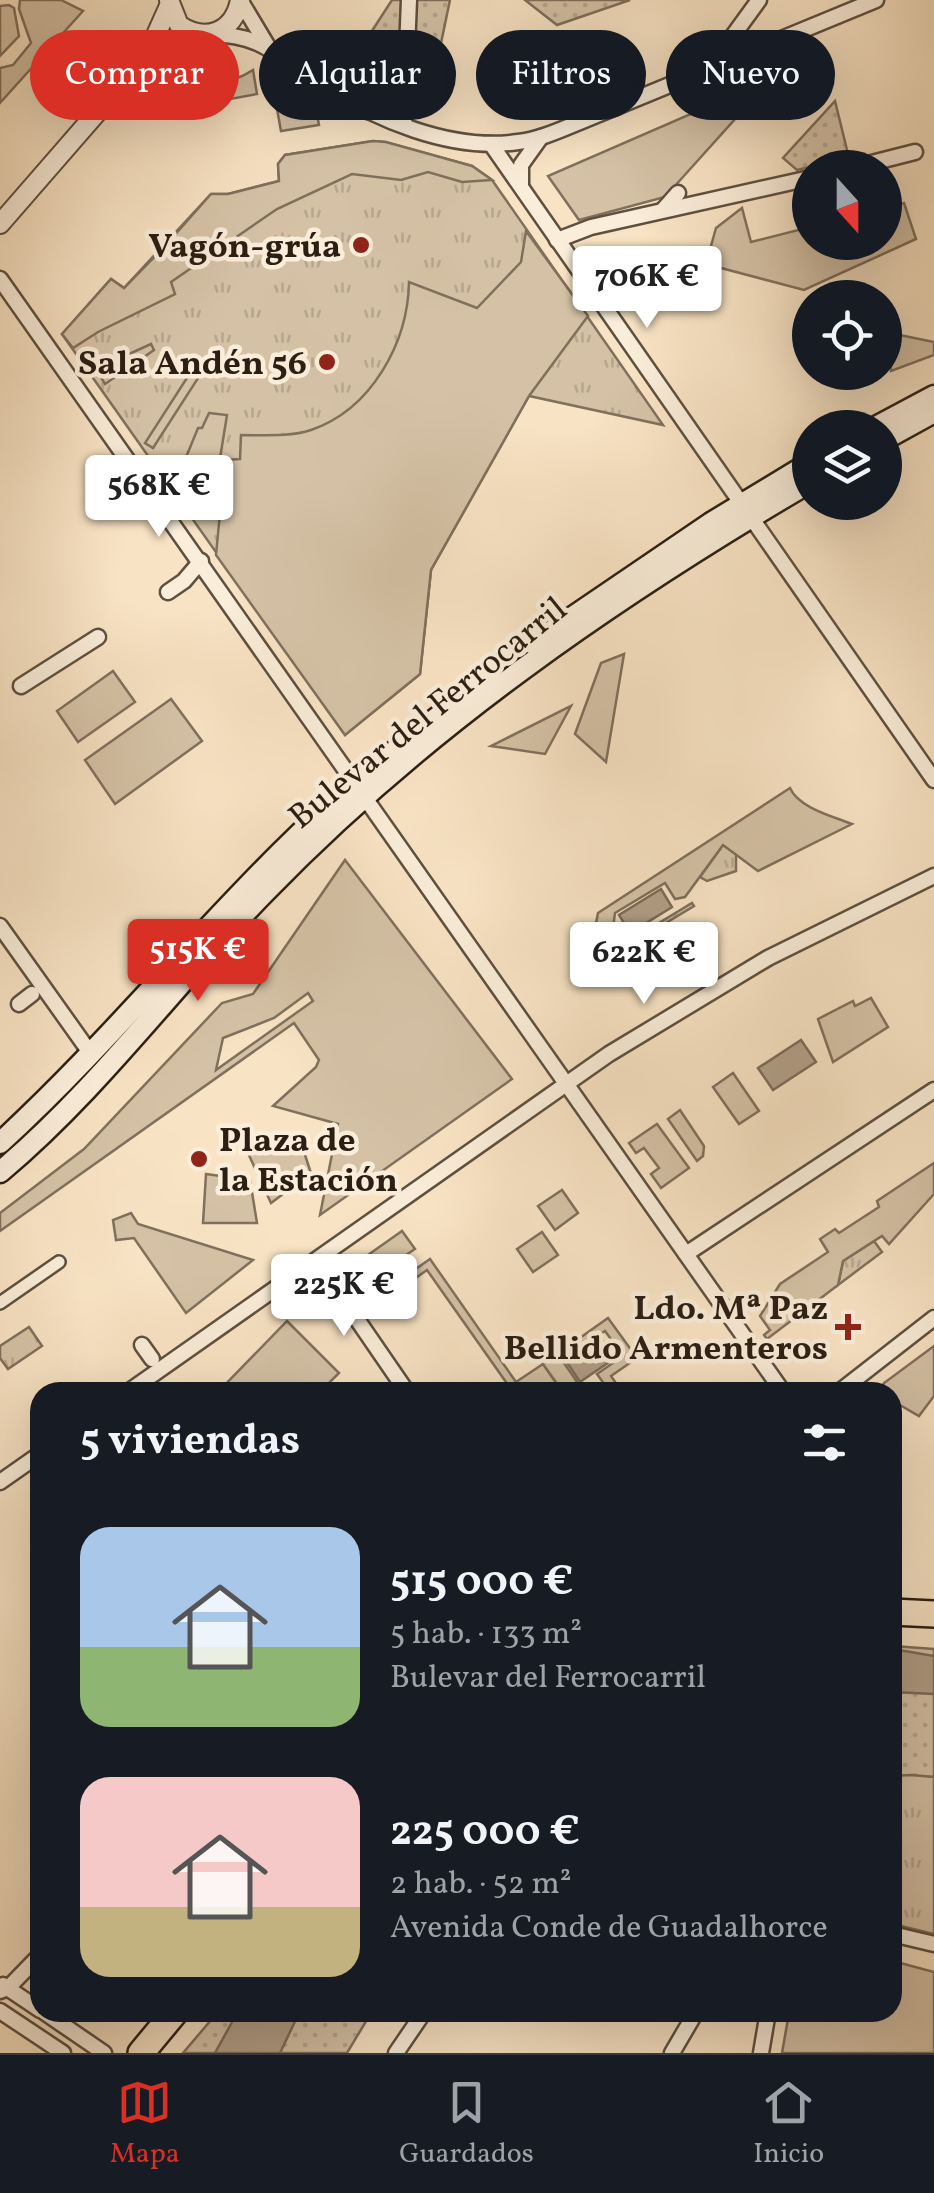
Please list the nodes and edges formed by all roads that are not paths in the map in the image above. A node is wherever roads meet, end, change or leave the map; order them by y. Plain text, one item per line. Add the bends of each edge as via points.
1 (240, 0) edge
2 (408, 0) edge
3 (760, 0) edge
4 (876, 0) edge
5 (169, 3) edge
6 (158, 30) edge
7 (193, 30) edge
8 (213, 30) edge
9 (407, 30) edge
10 (738, 30) edge
11 (805, 30) edge
12 (259, 32) edge
13 (666, 88) edge
14 (91, 120) edge
15 (393, 120) edge
16 (404, 120) edge
17 (404, 124) junction
18 (541, 137) junction
19 (492, 144) junction
20 (915, 152) dead end
21 (902, 155) edge
22 (792, 182) edge
23 (522, 191) junction
24 (678, 193) dead end
25 (663, 210) junction
26 (0, 224) edge
27 (556, 240) junction
28 (0, 279) edge
29 (934, 396) edge
30 (934, 412) edge
31 (902, 413) edge
32 (902, 430) edge
33 (792, 477) edge
34 (792, 490) edge
35 (745, 511) junction
36 (201, 561) junction
37 (168, 592) dead end
38 (98, 637) dead end
39 (21, 686) dead end
40 (934, 780) edge
41 (359, 792) junction
42 (934, 876) edge
43 (0, 926) edge
44 (32, 994) dead end
45 (19, 1004) dead end
46 (91, 1054) junction
47 (566, 1084) junction
48 (934, 1090) edge
49 (0, 1143) edge
50 (0, 1172) edge
51 (686, 1254) junction
52 (59, 1262) dead end
53 (317, 1262) junction
54 (0, 1303) edge
55 (934, 1318) edge
56 (142, 1344) dead end
57 (152, 1359) dead end
58 (143, 1382) edge
59 (400, 1382) edge
60 (777, 1382) edge
61 (852, 1382) edge
62 (30, 1461) edge
63 (0, 1482) edge
64 (902, 1612) edge
65 (934, 1614) edge
66 (902, 1936) edge
67 (934, 1944) edge
68 (30, 1965) edge
69 (3, 1988) edge
70 (30, 2004) edge
71 (6, 2015) edge
72 (58, 2022) edge
73 (167, 2022) edge
74 (417, 2022) edge
75 (690, 2022) edge
76 (766, 2022) edge
77 (63, 2053) edge
78 (104, 2053) edge
79 (142, 2053) edge
80 (396, 2053) edge
81 (672, 2053) edge
82 (761, 2053) edge

1 - 8 street via 230,24
1 - 12 street
2 - 9 street
3 - 10 street
4 - 11 street
5 - 6 street
5 - 7 street via 179,24
13 - 18 street
14 - 26 street
15 - 17 street
16 - 17 street
17 - 19 street
18 - 19 street
18 - 23 street via 521,165
19 - 23 street
20 - 21 street
22 - 25 street
23 - 27 street
24 - 25 street
25 - 27 street
27 - 35 street
28 - 36 street
29 - 31 main road
30 - 32 main road
33 - 35 main road, Bulevar del Ferrocarril
34 - 35 main road, Bulevar del Ferrocarril
35 - 40 street
35 - 41 main road, Bulevar del Ferrocarril via 554,628
36 - 37 street
36 - 41 street
38 - 39 street
41 - 46 main road, Bulevar del Ferrocarril via 217,917
41 - 47 street
41 - 50 main road, Bulevar del Ferrocarril via 76,1101
42 - 47 street via 768,958
43 - 46 street
44 - 45 street
46 - 49 main road, Bulevar del Ferrocarril
47 - 51 street
47 - 53 street
48 - 51 street
51 - 60 street
52 - 54 street
53 - 58 street
53 - 59 street
55 - 61 street
56 - 57 street
62 - 63 street
64 - 65 highway
66 - 67 street
68 - 69 street
69 - 70 street
69 - 71 street
71 - 77 street
72 - 78 street
73 - 79 highway
74 - 80 street
75 - 81 street
76 - 82 street

